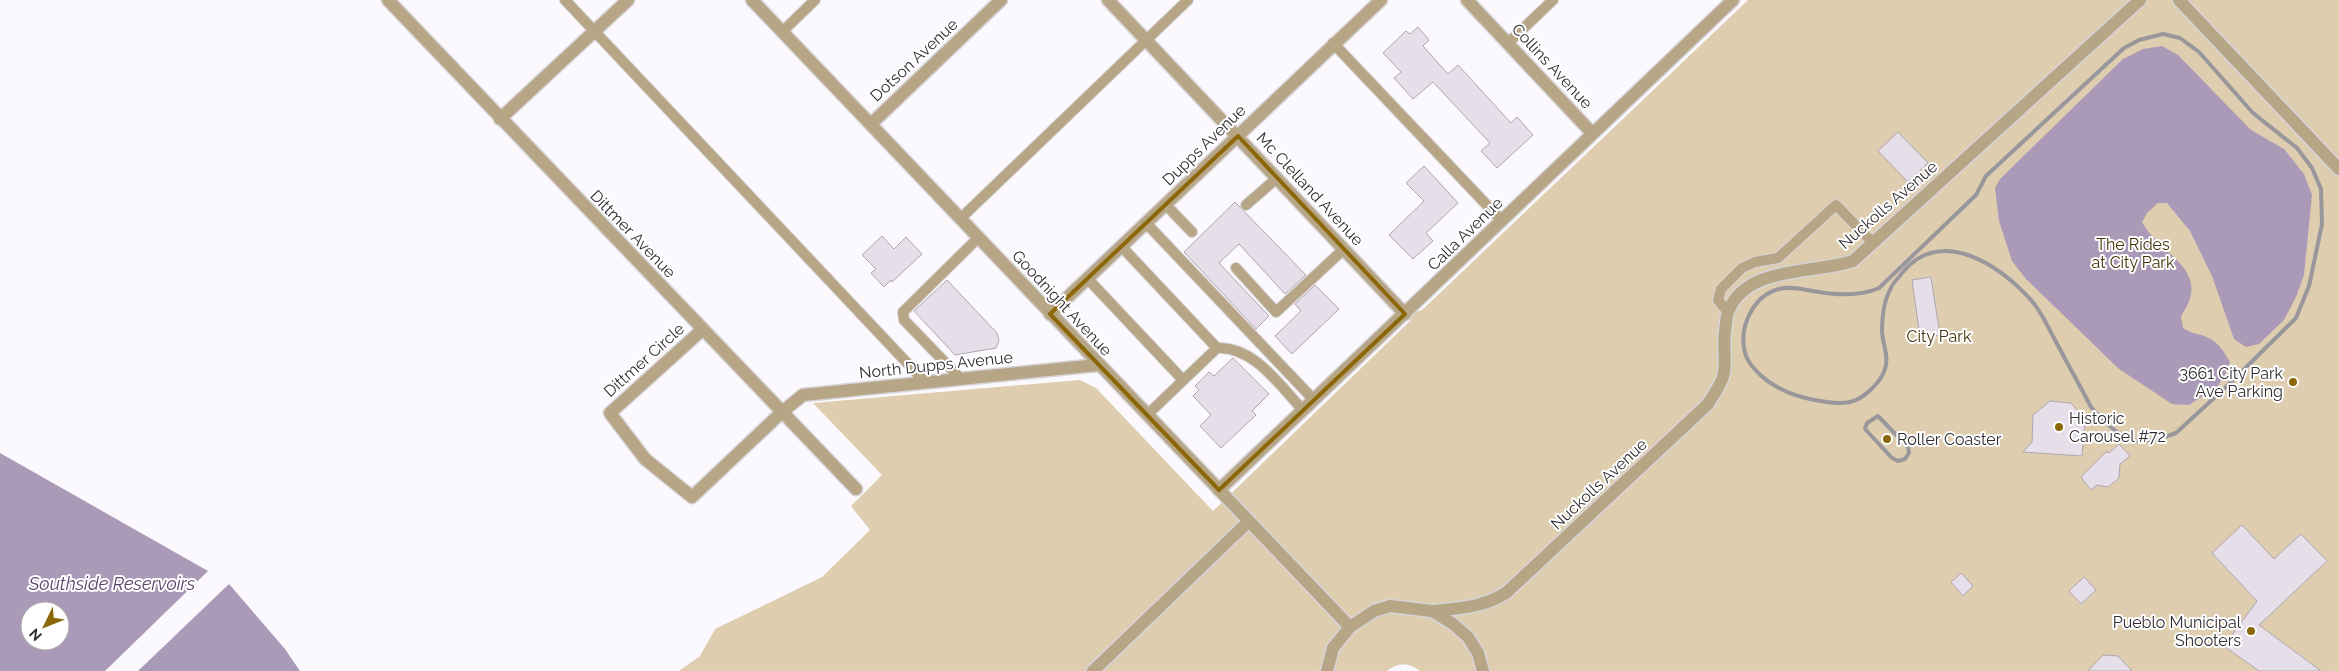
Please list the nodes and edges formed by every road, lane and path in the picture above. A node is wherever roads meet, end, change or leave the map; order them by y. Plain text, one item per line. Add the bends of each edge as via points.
1 (388, 0) edge
2 (565, 0) edge
3 (628, 0) edge
4 (752, 0) edge
5 (814, 0) edge
6 (1001, 0) edge
7 (1108, 0) edge
8 (1188, 0) edge
9 (1381, 0) edge
10 (1467, 0) edge
11 (1553, 0) edge
12 (1733, 0) edge
13 (2140, 0) edge
14 (2179, 0) edge
15 (595, 32) junction
16 (782, 32) junction
17 (1146, 40) junction
18 (1334, 43) junction
19 (1508, 43) junction
20 (500, 119) junction
21 (871, 124) junction
22 (1592, 132) junction
23 (1238, 136) junction
24 (2339, 169) edge
25 (1277, 178) junction
26 (1165, 204) junction
27 (1246, 205) dead end
28 (960, 219) junction
29 (1502, 221) junction
30 (1146, 223) junction
31 (1192, 232) dead end
32 (978, 238) junction
33 (1872, 243) junction
34 (1120, 246) junction
35 (1344, 249) junction
36 (1236, 268) dead end
37 (1087, 278) junction
38 (1728, 312) junction
39 (1050, 314) junction
40 (1405, 314) junction
41 (702, 330) junction
42 (1217, 348) junction
43 (1269, 353) junction
44 (1258, 362) junction
45 (1098, 365) junction
46 (961, 379) junction
47 (1182, 380) junction
48 (926, 383) junction
49 (1314, 400) junction
50 (1303, 410) junction
51 (782, 412) junction
52 (1146, 415) junction
53 (856, 489) dead end
54 (1219, 490) junction
55 (1248, 522) junction
56 (1432, 611) junction
57 (1350, 627) junction
58 (1093, 671) edge
59 (1327, 671) edge
60 (1483, 671) edge

1 - 20 street, Dittmer Avenue
2 - 15 lane
3 - 15 street
4 - 16 street, Goodnight Avenue
5 - 16 lane
6 - 21 street, Dotson Avenue
7 - 17 street, Mc Clelland Avenue
8 - 17 lane
9 - 18 street, Dupps Avenue
10 - 19 street, Collins Avenue
11 - 19 lane
12 - 22 street, Calla Avenue
13 - 33 street, Nuckolls Avenue
14 - 24 street
15 - 20 street
15 - 48 lane
16 - 21 street, Goodnight Avenue
17 - 23 street, Mc Clelland Avenue
17 - 28 lane
18 - 23 street, Dupps Avenue
18 - 29 lane
19 - 22 street, Collins Avenue
20 - 41 street, Dittmer Avenue
21 - 28 street, Goodnight Avenue
22 - 29 street, Calla Avenue
23 - 25 street, Mc Clelland Avenue
23 - 26 street, Dupps Avenue
25 - 27 lane
25 - 35 street, Mc Clelland Avenue
26 - 30 street, Dupps Avenue
26 - 31 lane
28 - 32 street, Goodnight Avenue
29 - 40 street, Calla Avenue
30 - 34 street, Dupps Avenue
30 - 43 lane
32 - 39 street, Goodnight Avenue
32 - 46 lane via 903,312 904,320
33 - 38 street, Nuckolls Avenue via 1853,261 1835,267 1779,273 1755,282
33 - 38 lane via 1836,205 1778,258 1755,262 1729,278 1718,300
34 - 37 street, Dupps Avenue
34 - 42 lane
35 - 36 lane via 1276,312
35 - 40 street, Mc Clelland Avenue
37 - 39 street, Dupps Avenue
37 - 47 lane
38 - 56 street, Nuckolls Avenue via 1723,343 1724,374 1708,404 1506,593 1490,603
39 - 45 street, Goodnight Avenue
40 - 49 street, Calla Avenue
41 - 51 street, Dittmer Avenue
41 - 51 street, Dittmer Circle via 610,413 645,459 692,497
42 - 44 lane via 1229,347
42 - 47 lane
43 - 44 lane
43 - 49 lane
44 - 50 lane
45 - 46 street, North Dupps Avenue
45 - 52 street, Goodnight Avenue
46 - 48 street, North Dupps Avenue
47 - 52 lane
48 - 51 street, North Dupps Avenue via 804,395
49 - 50 street, Calla Avenue
50 - 54 street, Calla Avenue
51 - 53 street, Dittmer Avenue
52 - 54 street, Goodnight Avenue
54 - 55 street, Goodnight Avenue
55 - 57 street, Goodnight Avenue
55 - 58 street
56 - 57 street, Nuckolls Avenue via 1390,606 1374,611
56 - 60 street via 1468,637 1478,652
57 - 59 street, Nuckolls Avenue via 1333,648

